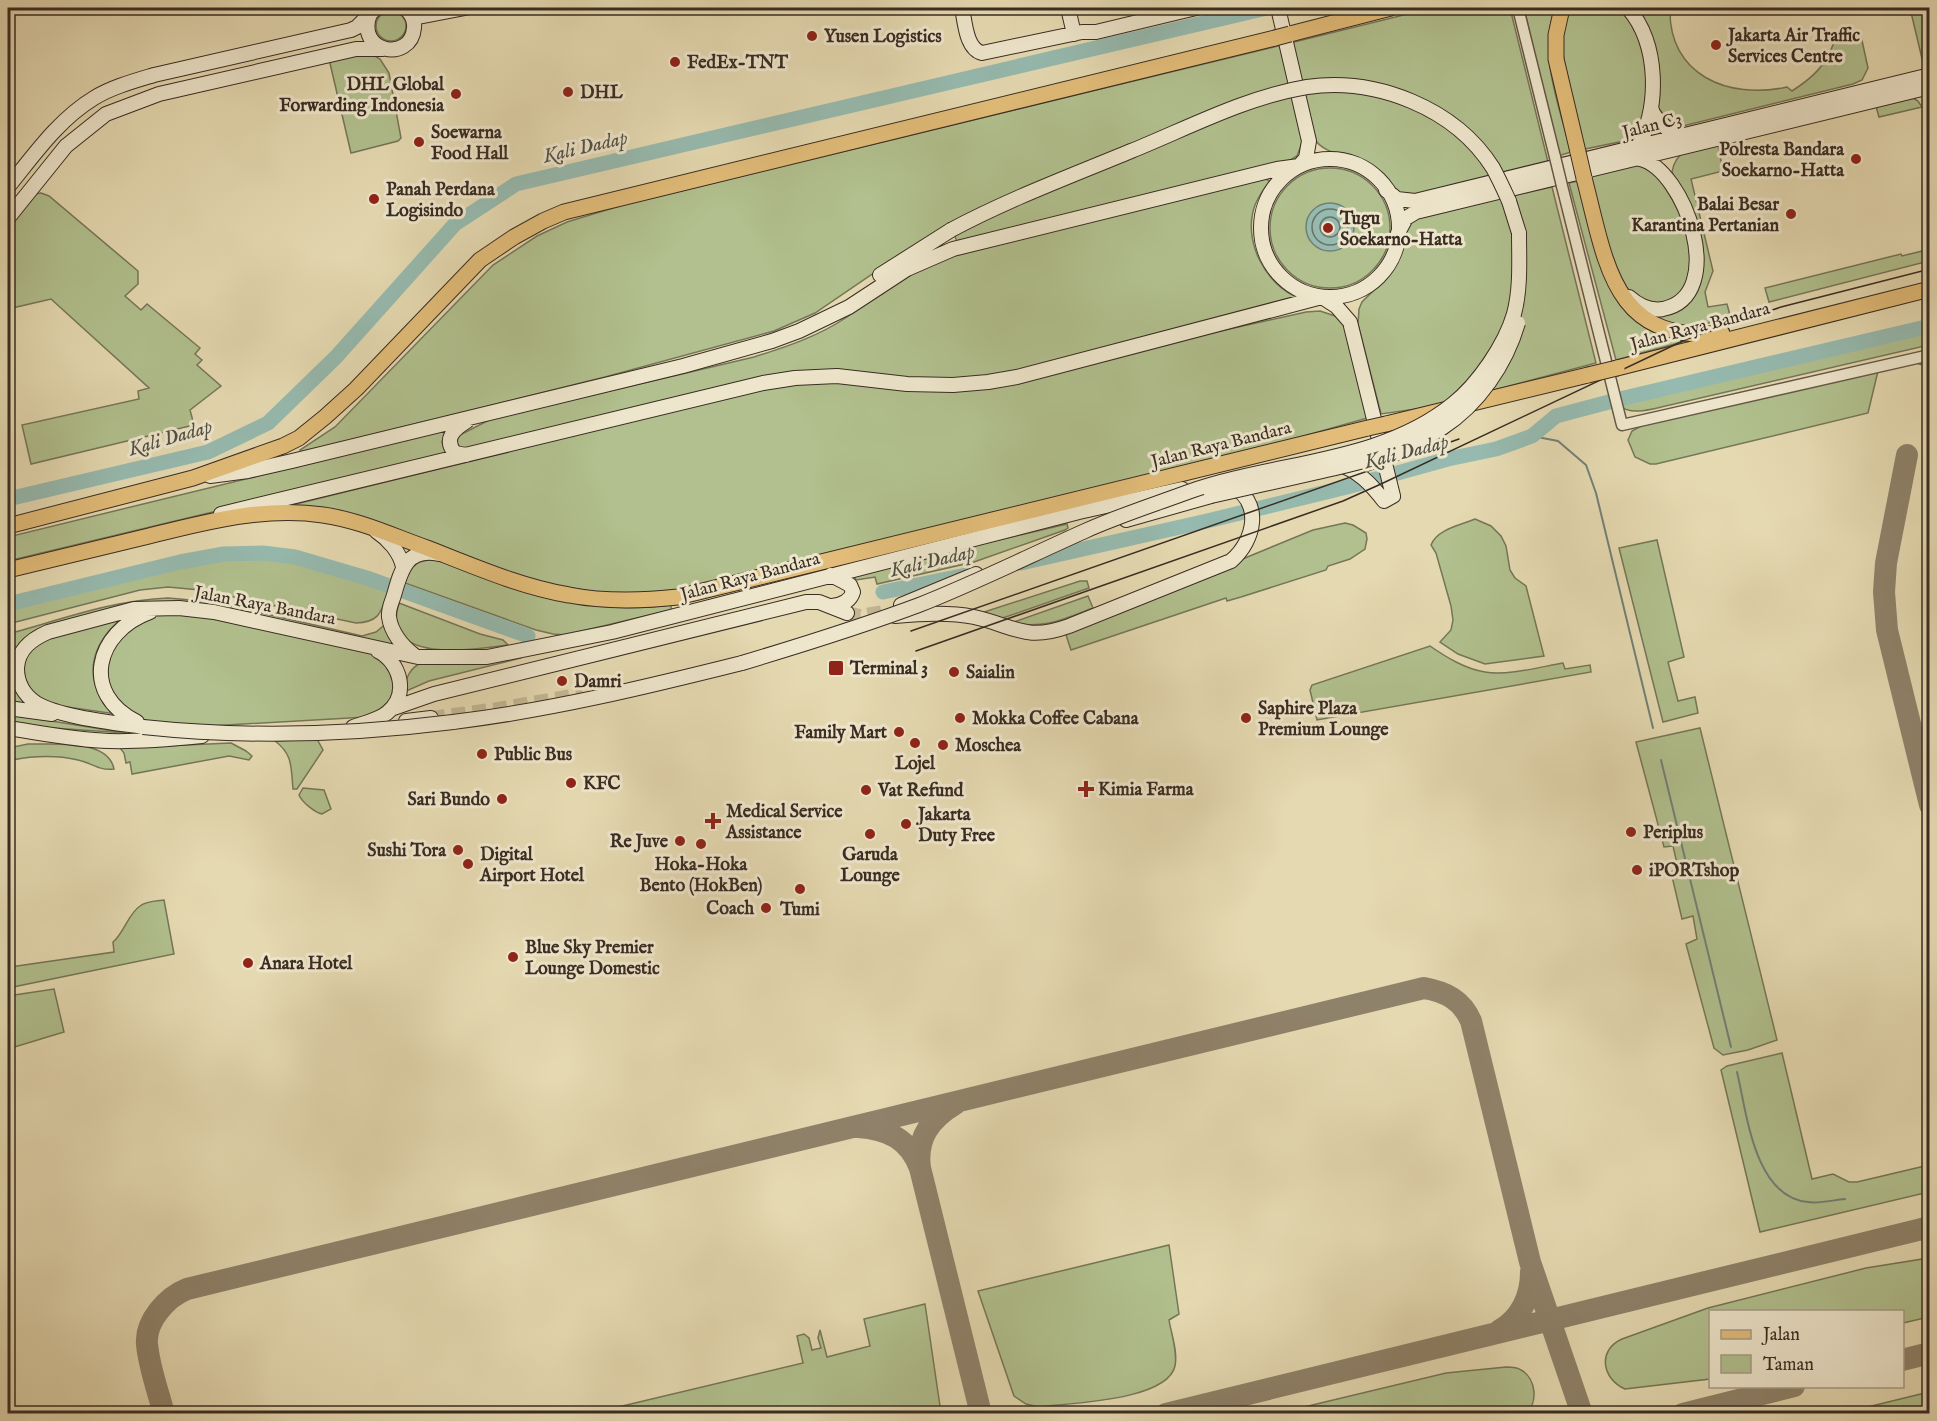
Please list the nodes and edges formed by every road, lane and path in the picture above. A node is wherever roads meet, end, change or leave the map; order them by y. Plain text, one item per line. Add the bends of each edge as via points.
1 (465, 8) edge
2 (962, 8) edge
3 (1068, 8) edge
4 (1196, 8) edge
5 (1391, 8) edge
6 (1518, 8) edge
7 (1562, 8) edge
8 (1571, 8) edge
9 (1628, 8) edge
10 (1170, 10) edge
11 (373, 11) edge
12 (409, 13) edge
13 (1279, 13) edge
14 (1078, 33) junction
15 (383, 49) junction
16 (154, 75) junction
17 (1929, 75) edge
18 (1562, 81) junction
19 (1929, 87) edge
20 (159, 94) junction
21 (97, 96) junction
22 (1651, 107) junction
23 (106, 114) junction
24 (1309, 141) junction
25 (1677, 143) junction
26 (1639, 153) junction
27 (1329, 159) junction
28 (25, 166) junction
29 (1299, 166) junction
30 (41, 178) junction
31 (1669, 182) junction
32 (8, 187) edge
33 (1386, 190) junction
34 (8, 219) edge
35 (1398, 233) junction
36 (1519, 233) junction
37 (1606, 260) junction
38 (1929, 289) edge
39 (1361, 290) junction
40 (1322, 297) junction
41 (1350, 322) junction
42 (816, 323) junction
43 (1773, 327) junction
44 (1929, 355) edge
45 (488, 413) junction
46 (471, 455) junction
47 (193, 478) junction
48 (1216, 482) junction
49 (201, 523) junction
50 (8, 526) edge
51 (369, 527) junction
52 (447, 556) junction
53 (402, 568) junction
54 (8, 570) edge
55 (831, 575) junction
56 (210, 598) dead end
57 (901, 604) dead end
58 (832, 606) junction
59 (163, 608) junction
60 (847, 613) tunnel mouth
61 (230, 615) junction
62 (867, 619) tunnel mouth
63 (359, 644) junction
64 (421, 657) junction
65 (400, 686) junction
66 (8, 708) edge
67 (391, 709) junction
68 (81, 716) junction
69 (431, 718) tunnel mouth
70 (353, 727) junction
71 (8, 728) edge
72 (207, 735) junction

1 - 12 street
2 - 14 street via 970,43 977,52
3 - 14 street
4 - 10 street
5 - 47 main road, Jalan Raya Bandara, bridge via 589,205 543,221 480,260 356,389 299,438
6 - 44 street, bridge via 1622,425
7 - 18 main road via 1555,47
8 - 18 street via 1559,36
9 - 22 street via 1648,46 1653,80
10 - 14 street via 1096,32
11 - 15 street via 367,21 368,34
11 - 16 street via 351,30
12 - 15 street via 413,32 406,44 394,50
13 - 24 street
15 - 20 street via 356,49
16 - 20 street
16 - 21 street
17 - 25 street, Jalan C3
18 - 37 main road, bridge
19 - 25 street, Jalan C3
20 - 23 street
21 - 23 street
21 - 28 street via 50,134
22 - 25 street via 1652,115
22 - 26 street
23 - 30 street via 66,146
24 - 27 street via 1320,155
24 - 29 street
25 - 26 street, Jalan C3
25 - 31 street via 1669,163
26 - 31 street
26 - 33 street, Jalan C3 via 1415,201 1397,199
26 - 35 street, Jalan C3 via 1416,212 1406,218
27 - 29 street
27 - 33 street via 1364,168
28 - 30 street
28 - 32 street
29 - 40 street via 1280,182 1267,201 1261,236 1268,260 1285,281
29 - 42 street, Jalan Raya Bandara via 953,249 908,269
30 - 34 street
31 - 37 street via 1687,214 1695,241 1695,281 1688,294 1667,308 1644,307 1627,294
33 - 35 street via 1397,211
35 - 39 street via 1393,256 1385,269
36 - 42 street, Jalan Raya Bandara, bridge via 1493,168 1450,122 1416,103 1380,91 1324,85 1242,105 1012,201 908,256
36 - 57 street, bridge via 1526,249 1526,286 1512,344 1482,391 1443,428 1378,457 1211,496 1051,542
36 - 68 street, Jalan Raya Bandara, bridge via 1517,290 1509,326 1469,389 1441,413 1376,445 1190,492 1093,527 984,578 846,632 643,688 498,716 409,728 218,734
37 - 43 main road via 1626,300 1645,318 1669,332 1709,334
38 - 43 main road, Jalan Raya Bandara
39 - 40 street via 1345,296
39 - 41 street via 1354,300
40 - 41 street
40 - 46 street, Jalan Raya Bandara via 1017,377 929,386 837,376 781,380
41 - 48 street, Jalan Raya Bandara via 1393,496 1381,496 1353,470 1327,462
42 - 45 street, Jalan Raya Bandara via 771,341 683,366
43 - 52 main road, Jalan Raya Bandara, bridge via 678,597 614,600 568,595
45 - 46 street via 464,423 450,436 450,447 455,453
45 - 47 street, Jalan Raya Bandara via 248,471
46 - 49 street, Jalan Raya Bandara via 233,510
47 - 50 main road, Jalan Raya Bandara
48 - 55 street, Jalan Raya Bandara
48 - 62 street via 1242,493 1253,513 1251,529 1240,553 1231,561 1052,632 1029,634 962,615
49 - 51 main road, Jalan Raya Bandara via 261,514 306,513
49 - 54 main road, Jalan Raya Bandara
51 - 52 main road, Jalan Raya Bandara
51 - 53 street via 384,536 399,556
52 - 53 street via 428,552
53 - 64 street via 390,609 392,627 412,654
55 - 58 street via 850,585 853,592 846,602
55 - 64 street, Jalan Raya Bandara via 612,632 518,651 467,658
56 - 61 street
58 - 60 street
58 - 67 street via 806,602 434,694
59 - 61 street, Jalan Raya Bandara
59 - 68 street, Jalan Raya Bandara via 120,612 39,636 26,646 19,658 18,679 28,696 44,706
59 - 72 street via 132,620 110,639 101,664 103,687 127,718
61 - 63 street, Jalan Raya Bandara
63 - 64 street, Jalan Raya Bandara
63 - 65 street via 391,659
64 - 65 street via 408,667
65 - 67 street
66 - 68 street
67 - 70 street
69 - 70 street
70 - 72 street
71 - 72 street via 108,741

